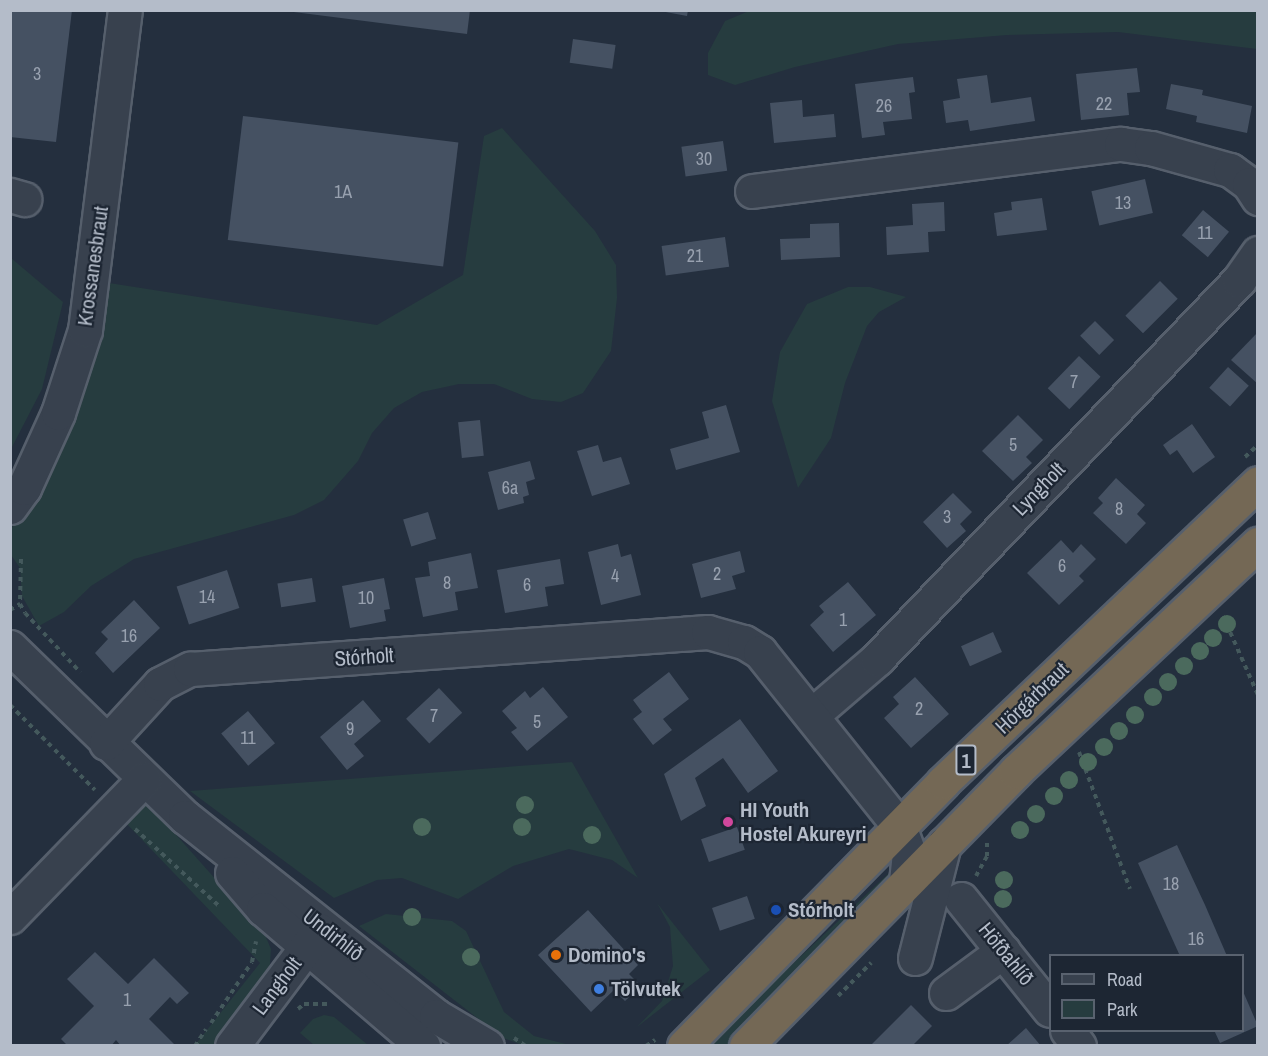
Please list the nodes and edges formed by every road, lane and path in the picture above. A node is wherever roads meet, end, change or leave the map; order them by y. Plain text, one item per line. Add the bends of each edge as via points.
1 (125, 10) edge
2 (752, 191) dead end
3 (1257, 198) edge
4 (1257, 253) edge
5 (1257, 483) edge
6 (10, 507) edge
7 (1257, 544) edge
8 (21, 559) dead end
9 (20, 604) junction
10 (1220, 609) dead end
11 (10, 610) edge
12 (10, 647) edge
13 (89, 681) dead end
14 (1257, 695) edge
15 (10, 705) edge
16 (812, 715) junction
17 (1075, 741) dead end
18 (106, 743) junction
19 (144, 779) junction
20 (114, 809) junction
21 (899, 826) junction
22 (944, 844) junction
23 (906, 884) junction
24 (1130, 889) dead end
25 (961, 899) dead end
26 (228, 913) dead end
27 (10, 917) edge
28 (256, 935) dead end
29 (314, 937) junction
30 (1003, 951) junction
31 (915, 958) dead end
32 (946, 993) dead end
33 (334, 1009) dead end
34 (1049, 1009) edge
35 (291, 1015) dead end
36 (1068, 1032) edge
37 (498, 1040) edge
38 (668, 1044) edge
39 (195, 1046) edge
40 (232, 1046) edge
41 (423, 1046) edge
42 (526, 1046) edge
43 (646, 1046) edge
44 (746, 1046) edge
45 (1079, 1046) edge

1 - 6 street, Krossanesbraut via 85,330 58,413 24,488
2 - 3 street via 1121,144 1151,147 1230,170 1250,184
4 - 16 street, Lyngholt via 1239,280 877,659
5 - 21 highway, Hörgárbraut / 1
7 - 22 highway, Hörgárbraut / 1
8 - 9 path
9 - 11 path
9 - 13 path
10 - 14 path
12 - 18 street, Undirhlíð
15 - 20 path
16 - 18 street, Stórholt via 760,652 744,642 708,632 190,669 160,684
16 - 21 street, Stórholt
17 - 24 path
18 - 19 street, Undirhlíð
19 - 20 street
19 - 29 street, Undirhlíð
20 - 26 path
20 - 27 street
21 - 23 street, Stórholt via 909,853
21 - 38 highway, Hörgárbraut / 1
22 - 23 highway, Hörgárbraut / 1
22 - 31 street
23 - 44 highway, Hörgárbraut / 1
25 - 30 street, Höfðahlíð
28 - 39 path via 252,962
29 - 37 street, Undirhlíð via 436,1016
29 - 40 street, Langholt
29 - 41 street, Undirhlíð
30 - 32 street
30 - 34 street, Höfðahlíð
33 - 35 path via 324,1002 304,1004
36 - 45 street
37 - 42 path
38 - 43 path

